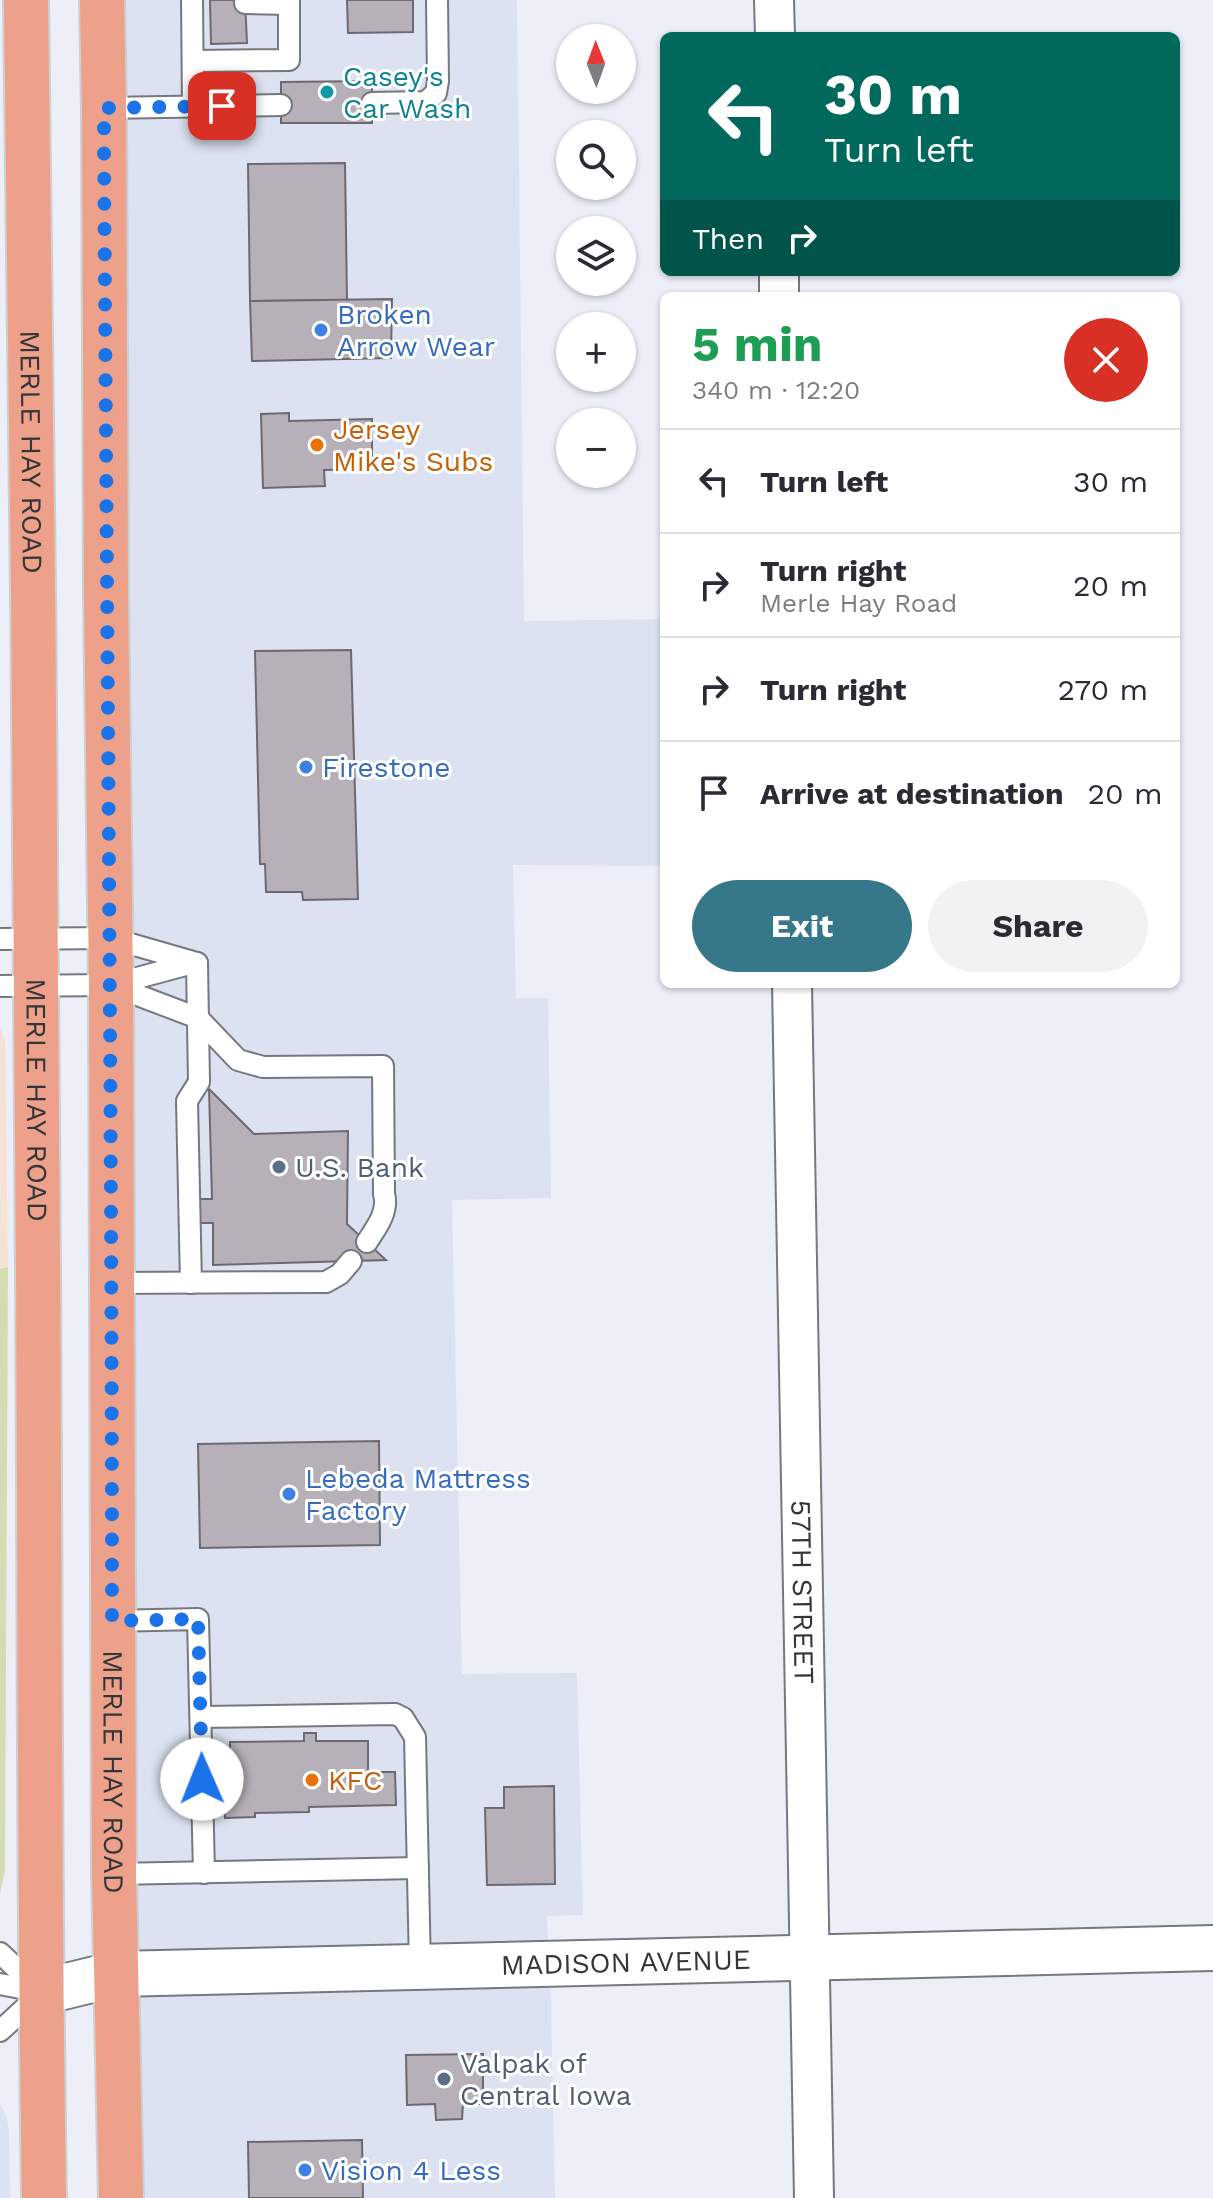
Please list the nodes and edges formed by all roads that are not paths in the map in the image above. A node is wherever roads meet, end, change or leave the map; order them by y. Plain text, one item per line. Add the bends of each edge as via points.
1 (26, 0) edge
2 (102, 0) edge
3 (437, 0) edge
4 (774, 0) edge
5 (198, 2) edge
6 (289, 2) edge
7 (245, 3) dead end
8 (775, 32) edge
9 (193, 61) junction
10 (372, 103) dead end
11 (281, 105) dead end
12 (193, 106) junction
13 (104, 108) junction
14 (18, 938) edge
15 (110, 938) junction
16 (197, 963) junction
17 (111, 985) junction
18 (18, 986) edge
19 (792, 988) edge
20 (198, 1018) junction
21 (367, 1242) dead end
22 (351, 1261) dead end
23 (111, 1283) junction
24 (191, 1283) junction
25 (112, 1621) junction
26 (201, 1717) junction
27 (418, 1868) junction
28 (204, 1873) junction
29 (114, 1874) junction
30 (1213, 1948) edge
31 (0, 1953) edge
32 (809, 1958) junction
33 (420, 1967) junction
34 (116, 1974) junction
35 (21, 1988) edge
36 (0, 2031) edge
37 (44, 2198) edge
38 (121, 2198) edge
39 (814, 2198) edge

1 - 14 main road, MERLE HAY ROAD
2 - 13 main road, MERLE HAY ROAD
3 - 10 lane via 436,93 426,102
4 - 8 street
5 - 9 lane
6 - 7 lane
6 - 9 lane via 289,60
9 - 12 lane
11 - 12 lane
12 - 13 lane
13 - 15 main road, MERLE HAY ROAD
14 - 15 lane
14 - 18 main road, MERLE HAY ROAD
15 - 16 lane
15 - 17 main road, MERLE HAY ROAD
16 - 17 lane
16 - 20 lane
17 - 18 lane
17 - 20 lane
17 - 23 main road, MERLE HAY ROAD
18 - 35 main road, MERLE HAY ROAD
19 - 32 street, 57TH STREET
20 - 21 lane via 238,1060 263,1067 383,1066 386,1202
20 - 24 lane via 199,1082 187,1101
22 - 24 lane via 326,1282
23 - 24 lane
23 - 25 main road, MERLE HAY ROAD
25 - 26 lane via 198,1619
25 - 29 main road, MERLE HAY ROAD
26 - 27 lane via 403,1718 415,1737
26 - 28 lane
27 - 28 lane
27 - 33 lane
28 - 29 lane
29 - 34 main road, MERLE HAY ROAD
30 - 32 street, MADISON AVENUE
31 - 35 lane
32 - 33 street, MADISON AVENUE
32 - 39 street, 57TH STREET
33 - 34 street, MADISON AVENUE
34 - 35 street, MADISON AVENUE
34 - 38 main road, MERLE HAY ROAD
35 - 36 lane
35 - 37 main road, MERLE HAY ROAD

